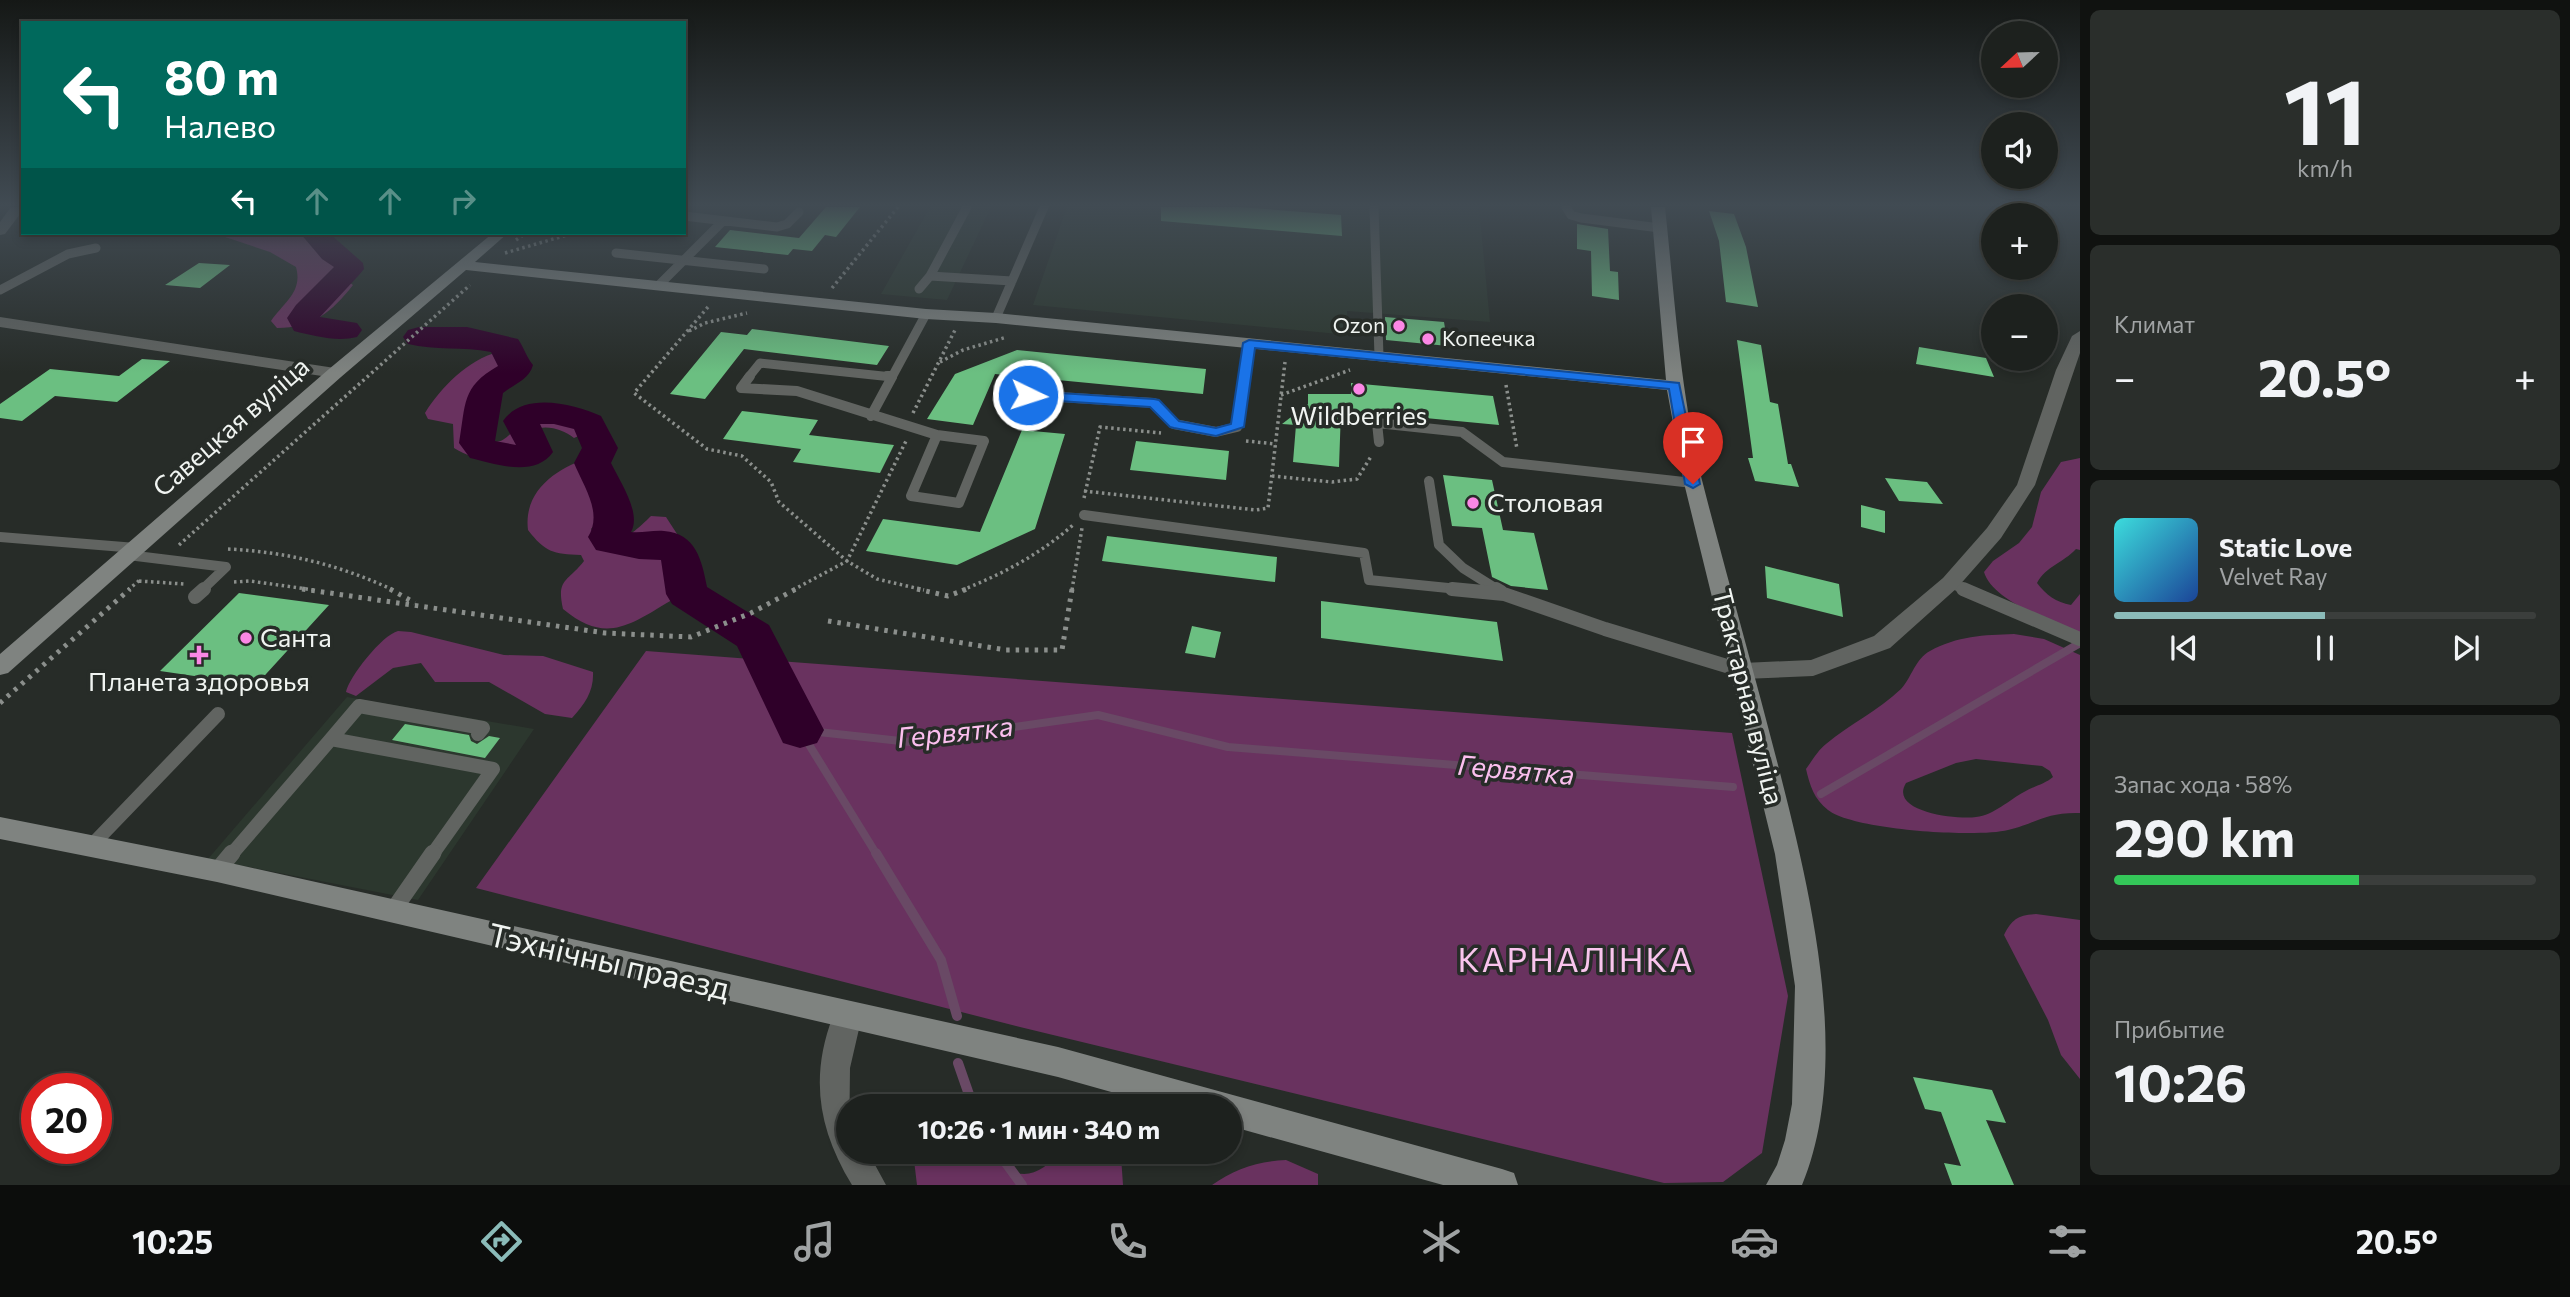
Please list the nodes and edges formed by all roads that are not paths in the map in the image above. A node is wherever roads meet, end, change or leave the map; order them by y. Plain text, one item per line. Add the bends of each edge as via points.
1 (52, 262) edge
2 (464, 262) edge
3 (681, 262) edge
4 (706, 262) edge
5 (937, 262) edge
6 (1020, 262) edge
7 (1376, 262) edge
8 (1663, 262) edge
9 (461, 265) junction
10 (764, 268) dead end
11 (930, 276) junction
12 (1012, 281) junction
13 (659, 285) junction
14 (919, 289) dead end
15 (0, 290) edge
16 (926, 314) junction
17 (996, 318) junction
18 (0, 322) edge
19 (2080, 336) edge
20 (1249, 343) junction
21 (1379, 356) junction
22 (335, 373) junction
23 (892, 377) junction
24 (1675, 386) junction
25 (1021, 413) dead end
26 (871, 416) junction
27 (937, 435) junction
28 (1379, 442) road end
29 (1429, 481) dead end
30 (1693, 484) junction
31 (1084, 515) road end
32 (0, 537) edge
33 (132, 551) junction
34 (1951, 583) junction
35 (1504, 594) junction
36 (195, 597) dead end
37 (2077, 638) edge
38 (0, 667) edge
39 (1743, 671) junction
40 (218, 714) dead end
41 (478, 734) dead end
42 (331, 739) junction
43 (0, 828) edge
44 (92, 845) junction
45 (217, 871) junction
46 (392, 912) junction
47 (847, 1016) junction
48 (1173, 1094) edge
49 (1242, 1113) edge
50 (836, 1116) edge
51 (858, 1164) edge
52 (870, 1185) edge
53 (1502, 1185) edge
54 (1782, 1185) edge

1 - 15 lane
2 - 9 street, Савецкая вуліца
3 - 13 lane
4 - 10 lane
5 - 11 lane
6 - 12 lane
7 - 21 lane
8 - 24 street, Трактарная вуліца
9 - 13 street
9 - 22 street, Савецкая вуліца
11 - 12 lane
11 - 14 lane
12 - 17 lane
13 - 16 street
16 - 17 street
16 - 23 lane
17 - 20 street
18 - 22 street
19 - 34 street via 2026,485 1994,533
20 - 21 street
20 - 25 lane via 1237,427 1216,432 1174,424 1154,403 1142,402 1028,395
21 - 24 street
22 - 33 street, Савецкая вуліца
23 - 26 lane
23 - 26 lane via 760,363 741,388 797,391
24 - 30 street, Трактарная вуліца
26 - 27 lane
27 - 27 lane via 911,496 959,503 984,441
28 - 30 lane via 1377,423 1462,432 1503,462
29 - 35 lane via 1439,545
30 - 39 street, Трактарная вуліца
31 - 35 lane via 1364,553 1369,580
32 - 33 lane
33 - 36 lane via 226,567
33 - 38 street, Савецкая вуліца
34 - 37 lane
34 - 39 street via 1882,642 1813,668
35 - 39 lane
39 - 54 street, Трактарная вуліца via 1788,854 1808,986 1808,1104 1801,1140
40 - 44 lane
41 - 42 lane via 483,728 456,727 359,706
42 - 45 lane
42 - 46 lane via 460,758 494,769
43 - 44 street, Тэхнічны праезд
44 - 45 street, Тэхнічны праезд
45 - 46 street, Тэхнічны праезд
46 - 47 street, Тэхнічны праезд
47 - 48 street, Тэхнічны праезд via 1058,1062
47 - 50 street via 831,1076
49 - 53 street
51 - 52 street

